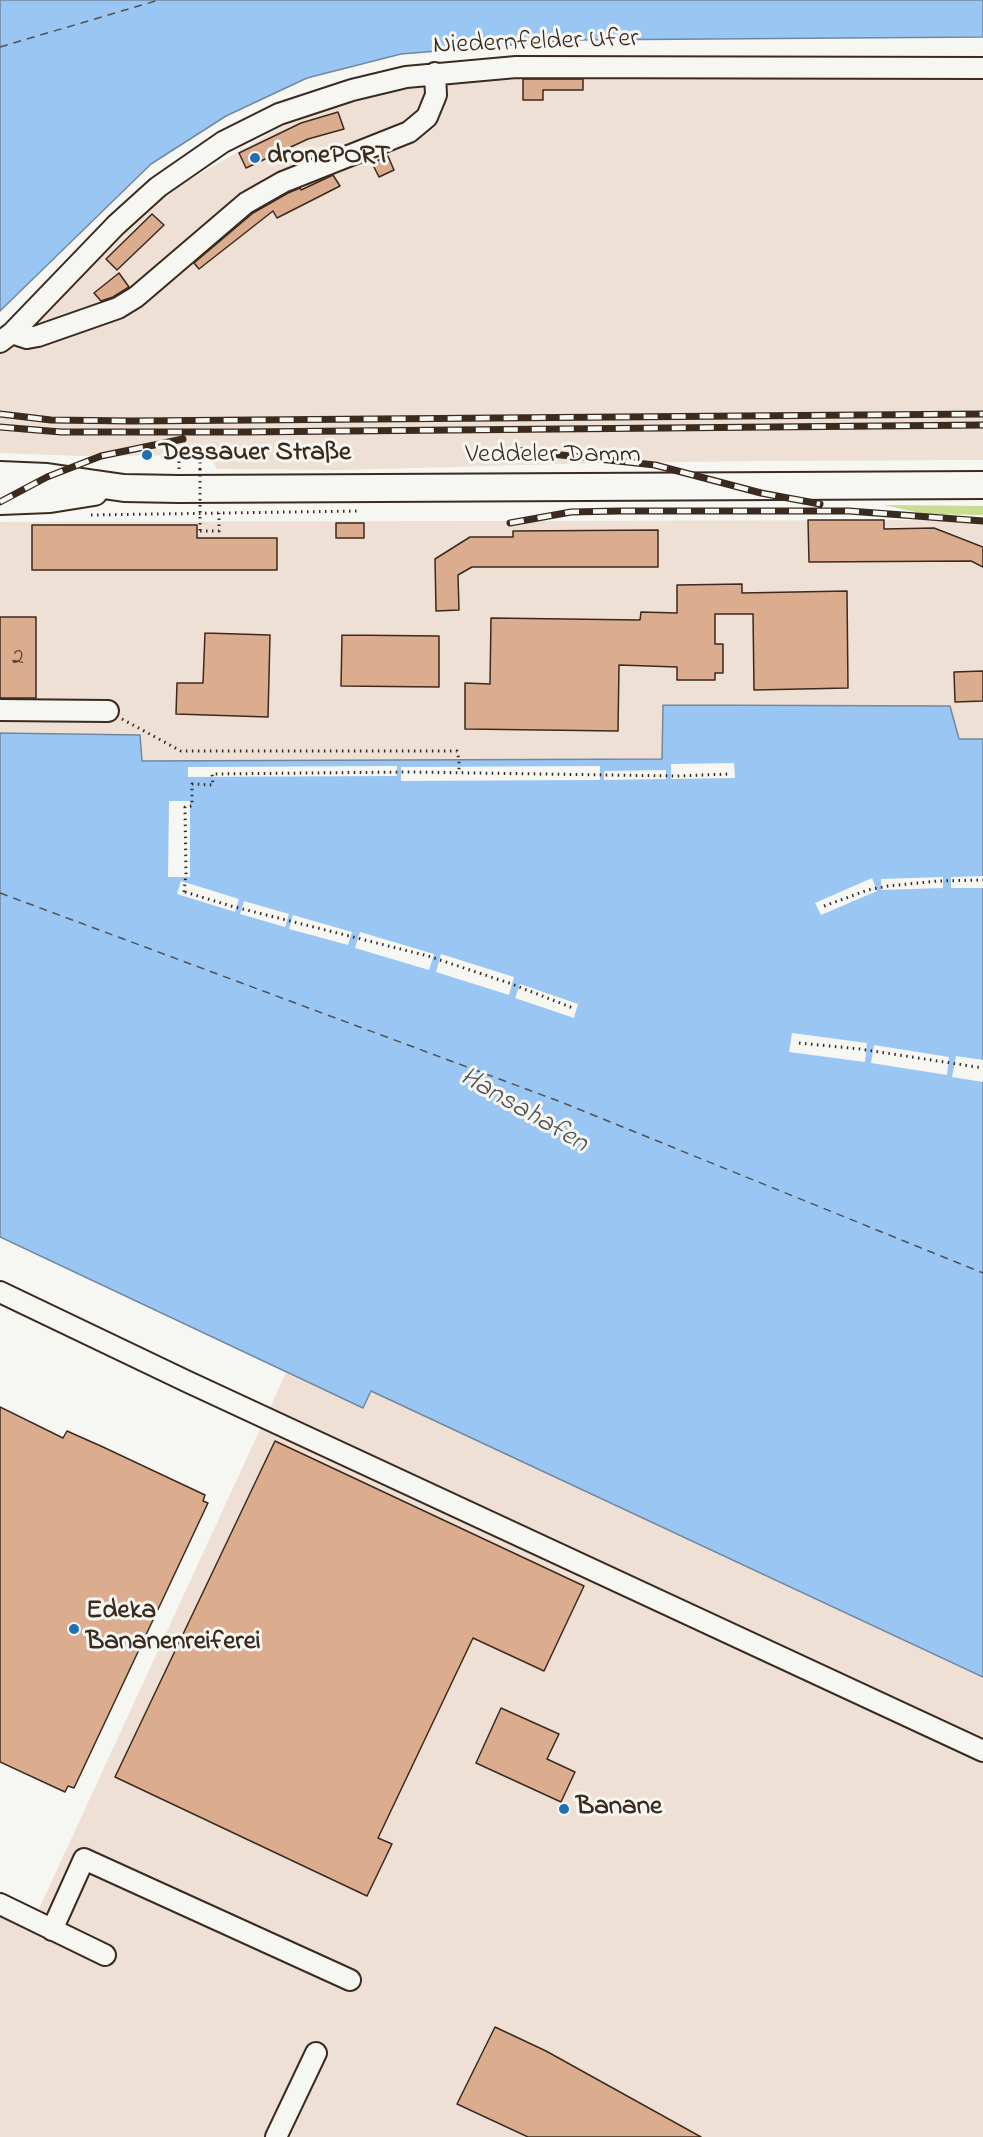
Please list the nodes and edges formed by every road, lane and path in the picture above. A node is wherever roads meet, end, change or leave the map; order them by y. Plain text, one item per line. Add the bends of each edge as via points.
1 (983, 68) edge
2 (435, 74) junction
3 (6, 337) edge
4 (179, 449) dead end
5 (0, 475) edge
6 (983, 485) edge
7 (124, 488) junction
8 (0, 501) edge
9 (87, 515) dead end
10 (0, 710) edge
11 (108, 711) joint
12 (459, 773) junction
13 (730, 774) dead end
14 (983, 880) edge
15 (824, 906) dead end
16 (573, 1008) dead end
17 (799, 1042) dead end
18 (983, 1068) edge
19 (0, 1292) edge
20 (983, 1751) edge
21 (0, 1905) edge
22 (52, 1930) junction
23 (105, 1955) dead end
24 (350, 1980) dead end
25 (316, 2053) dead end
26 (276, 2137) edge

1 - 2 street, Niedernfelder Ufer via 516,67
2 - 3 street, Niedernfelder Ufer via 352,90 279,114 223,142 158,187
2 - 3 street via 436,95 427,117 409,132 282,182 246,203 118,308 38,336
4 - 9 path, bridge via 200,449 200,531 219,531 219,513
5 - 7 main road, Veddeler Damm
6 - 7 main road, Veddeler Damm
7 - 8 main road, Veddeler Damm via 50,499
10 - 11 street
11 - 12 path via 181,751 457,752
12 - 13 path
12 - 16 path via 212,774 213,785 192,784 192,806 184,807 184,890 445,962
14 - 15 path via 888,886
17 - 18 path
19 - 20 street
21 - 22 street
22 - 23 street
22 - 24 street via 84,1859
25 - 26 street

